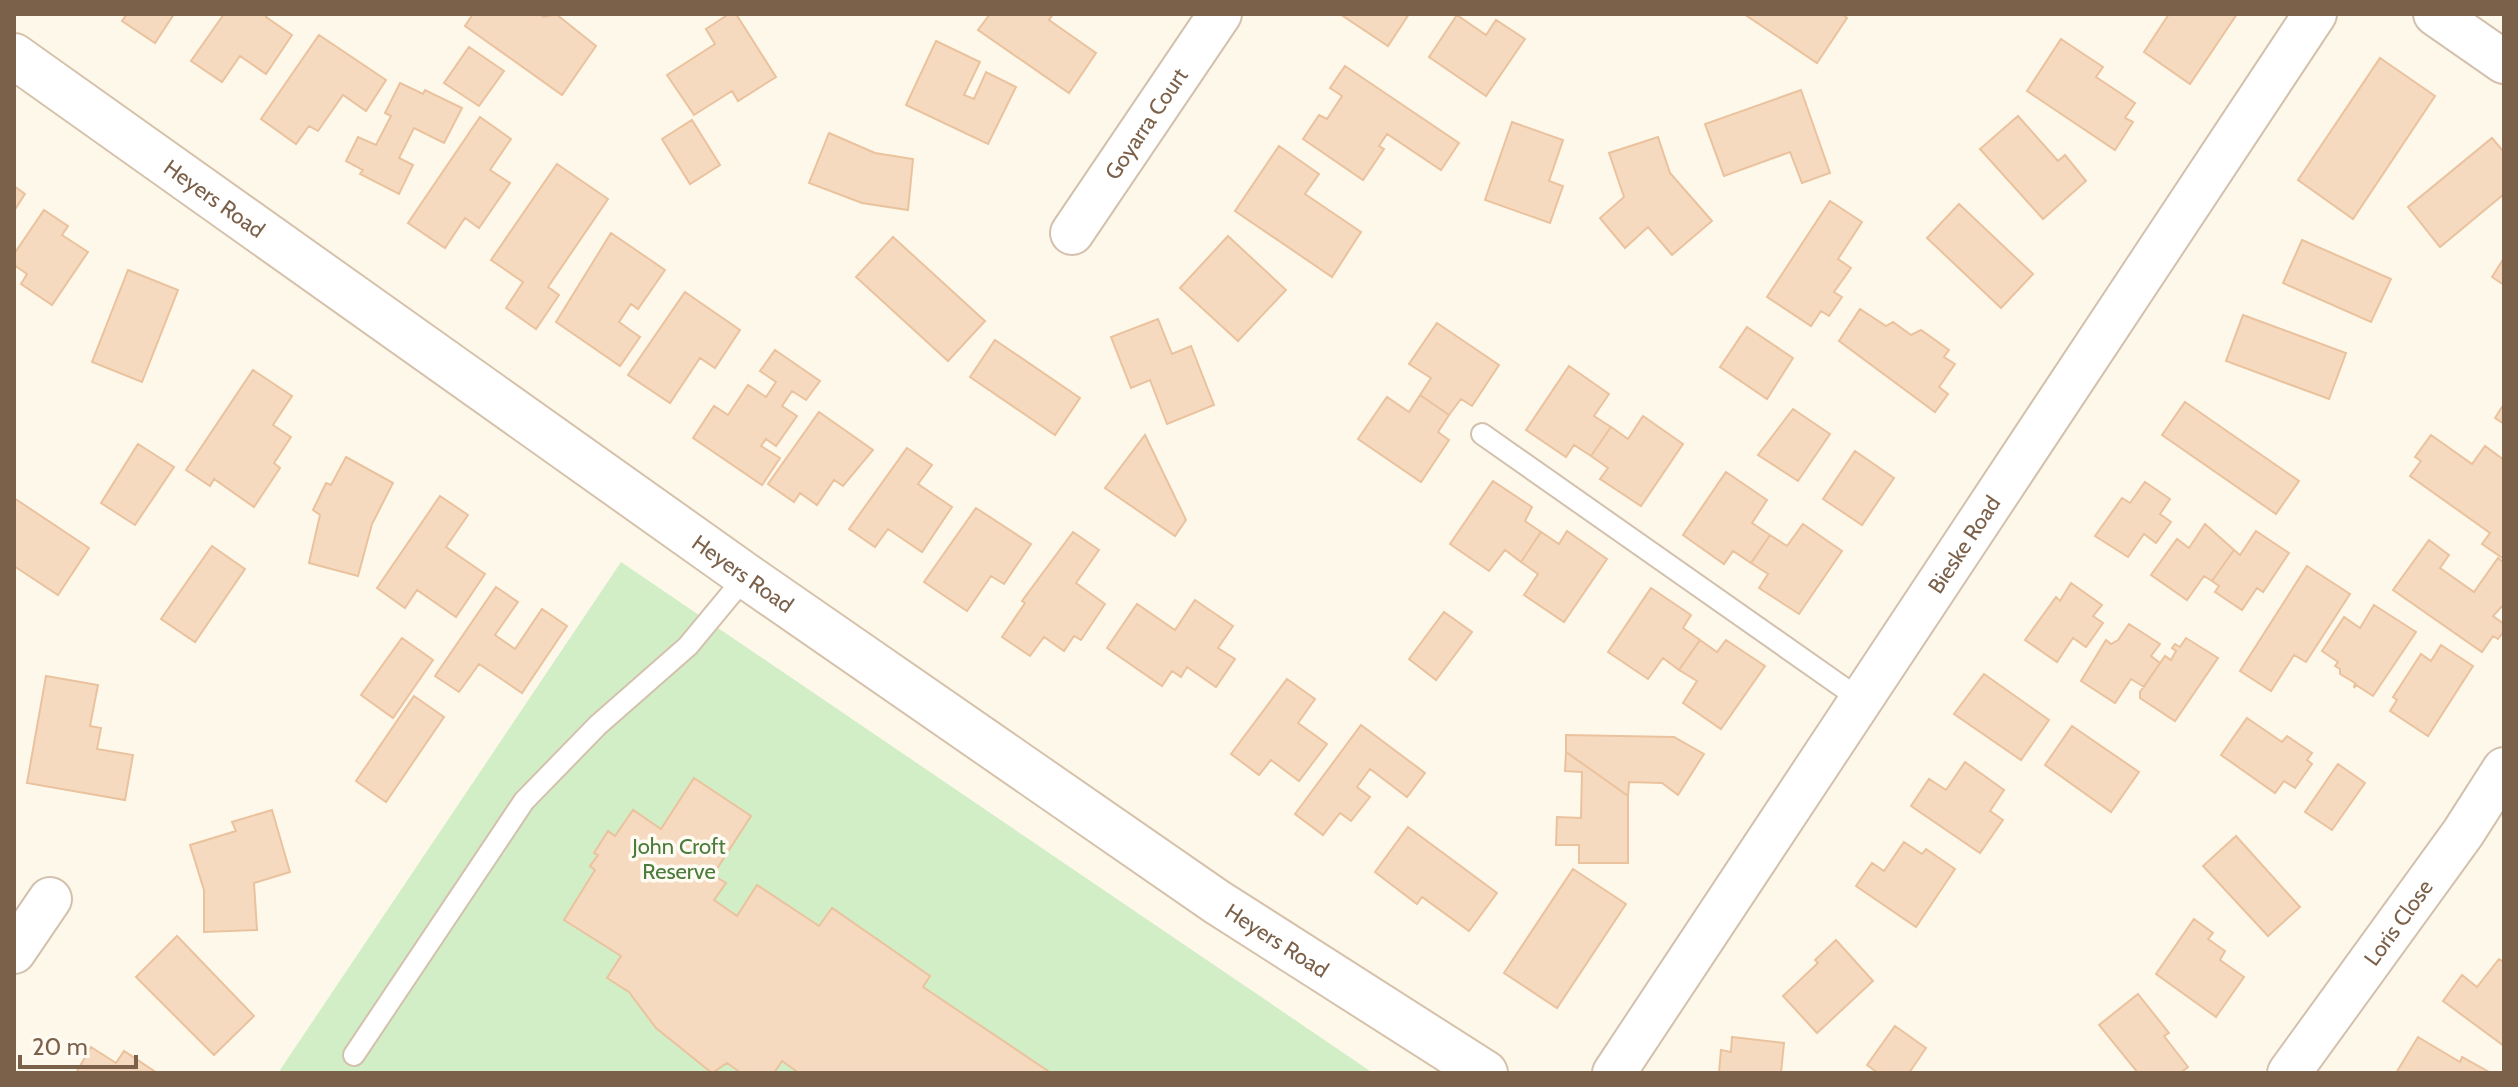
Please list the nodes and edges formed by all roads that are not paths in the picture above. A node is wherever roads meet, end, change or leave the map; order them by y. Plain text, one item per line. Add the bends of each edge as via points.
1 (1220, 14) edge
2 (2315, 14) edge
3 (2435, 14) edge
4 (14, 56) edge
5 (2504, 62) edge
6 (1072, 233) dead end
7 (1482, 434) dead end
8 (746, 576) junction
9 (1861, 700) junction
10 (2504, 769) edge
11 (50, 899) dead end
12 (14, 952) edge
13 (354, 1055) dead end
14 (1485, 1073) edge
15 (1614, 1073) edge
16 (2289, 1073) edge

1 - 6 street, Goyarra Court
2 - 9 street, Bieske Road
3 - 5 street
4 - 8 street, Heyers Road
7 - 9 lane
8 - 13 lane via 688,646 598,725 524,801
8 - 14 street, Heyers Road via 1217,902
9 - 15 street, Bieske Road
10 - 16 street, Loris Close
11 - 12 street

